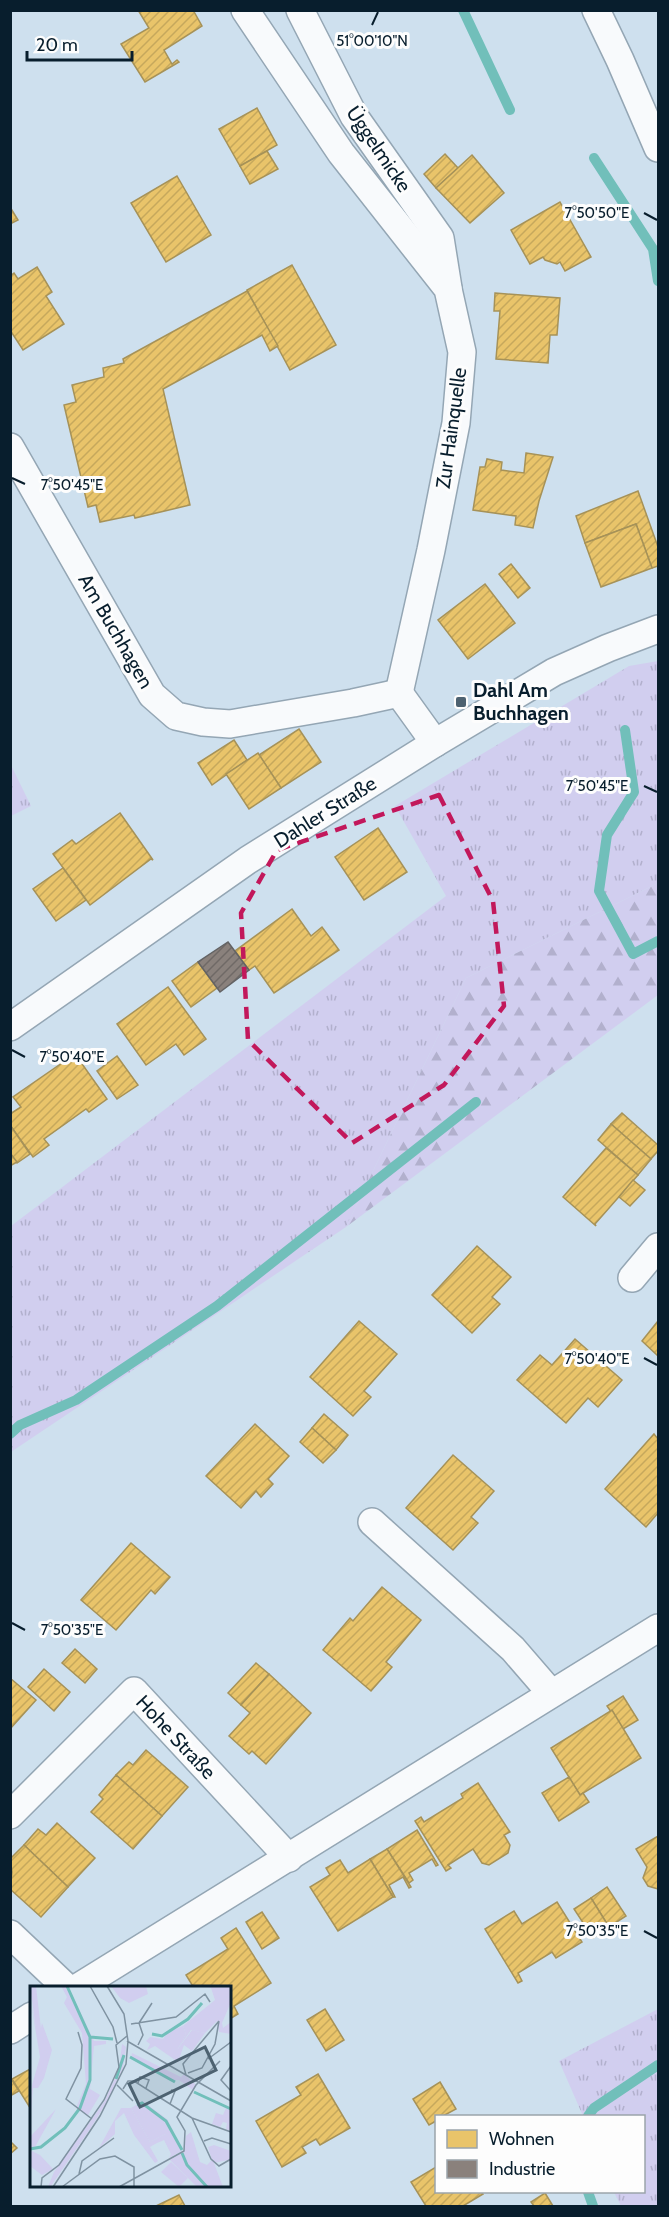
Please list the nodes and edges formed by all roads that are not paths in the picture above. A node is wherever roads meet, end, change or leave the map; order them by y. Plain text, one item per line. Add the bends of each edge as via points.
1 (245, 10) edge
2 (300, 10) edge
3 (596, 10) edge
4 (658, 148) edge
5 (448, 289) junction
6 (10, 447) edge
7 (658, 629) edge
8 (399, 693) junction
9 (435, 743) junction
10 (10, 1027) edge
11 (658, 1247) edge
12 (632, 1278) dead end
13 (372, 1522) dead end
14 (658, 1628) edge
15 (551, 1694) junction
16 (10, 1815) edge
17 (289, 1858) junction
18 (10, 1934) edge
19 (65, 1986) edge
20 (80, 1986) edge
21 (30, 2017) edge
22 (10, 2030) edge

1 - 5 street, Zur Hainquelle via 341,153
2 - 5 street, Üggelmicke via 354,116 440,238
3 - 4 street
5 - 8 street, Zur Hainquelle via 462,352 456,423
6 - 8 street, Am Buchhagen via 152,695 176,716 230,724
7 - 9 street, Dahler Straße via 554,672
8 - 9 street
9 - 10 street, Dahler Straße via 248,861
11 - 12 street
13 - 15 street via 513,1649
14 - 15 street
15 - 17 street
16 - 17 street, Hohe Straße via 134,1690
17 - 20 street
18 - 19 street
21 - 22 street

